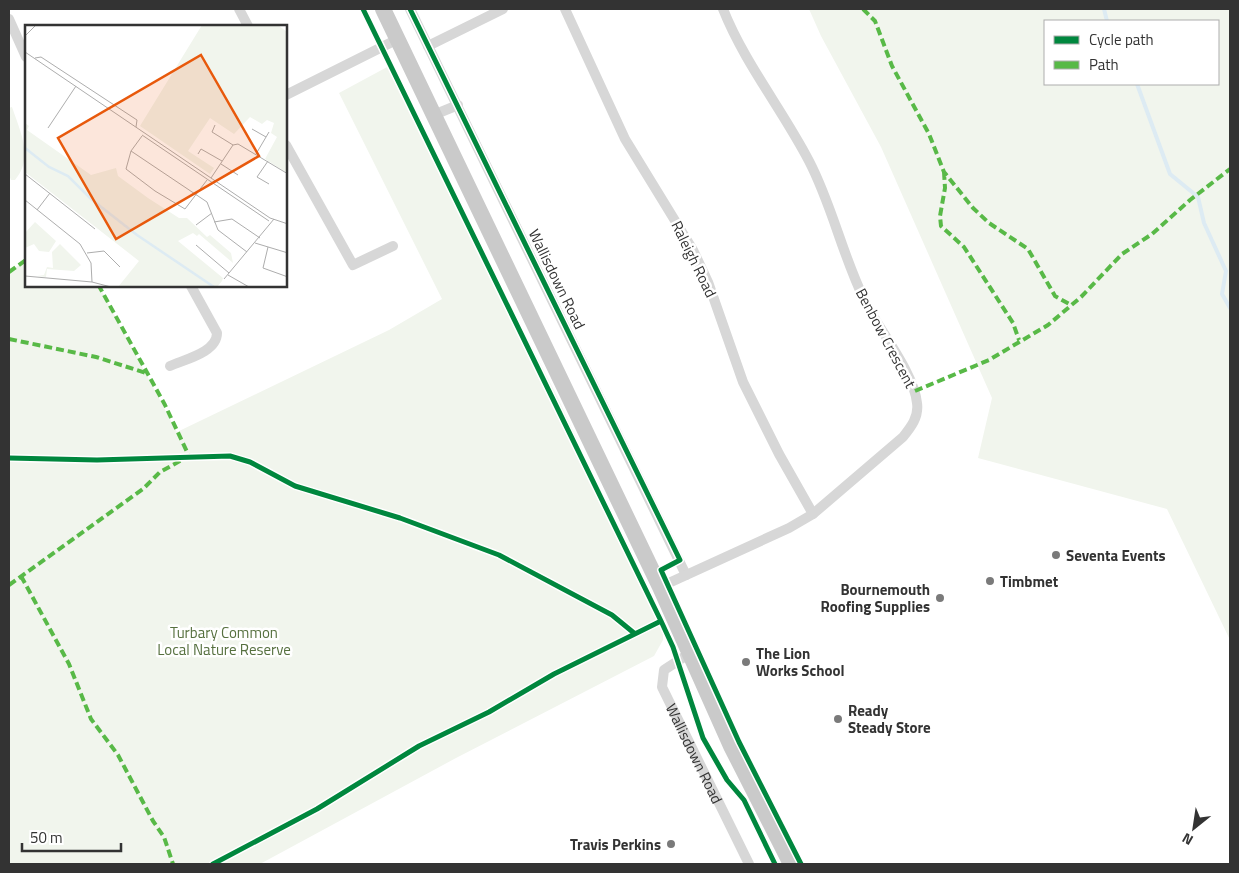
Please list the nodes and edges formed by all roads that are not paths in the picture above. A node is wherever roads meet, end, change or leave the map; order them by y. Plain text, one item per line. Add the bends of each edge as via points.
1 (239, 9) edge
2 (383, 9) edge
3 (410, 9) edge
4 (503, 9) edge
5 (565, 9) edge
6 (723, 9) edge
7 (10, 25) edge
8 (247, 25) edge
9 (398, 39) junction
10 (428, 46) junction
11 (25, 55) edge
12 (288, 94) edge
13 (458, 105) junction
14 (436, 114) junction
15 (288, 149) edge
16 (393, 246) dead end
17 (192, 288) edge
18 (170, 366) dead end
19 (813, 514) junction
20 (686, 575) junction
21 (660, 587) junction
22 (690, 653) junction
23 (749, 864) edge
24 (791, 864) edge

1 - 8 street
2 - 9 main road
3 - 10 street, Wallisdown Road
4 - 10 street
5 - 19 street, Raleigh Road via 624,139 708,282 753,404
6 - 19 street, Benbow Crescent via 748,63 808,160 824,193 863,298 908,375 918,404 912,426 903,437
7 - 11 street
9 - 12 street
9 - 14 main road
10 - 13 street, Wallisdown Road
13 - 14 street
13 - 20 street, Wallisdown Road
14 - 21 main road
15 - 16 street via 353,265
17 - 18 street via 217,333 217,340 211,347
19 - 20 street, Benbow Crescent
20 - 21 street, Benbow Crescent
21 - 22 main road
22 - 23 street, Wallisdown Road via 664,670 664,693
22 - 24 main road via 717,716

